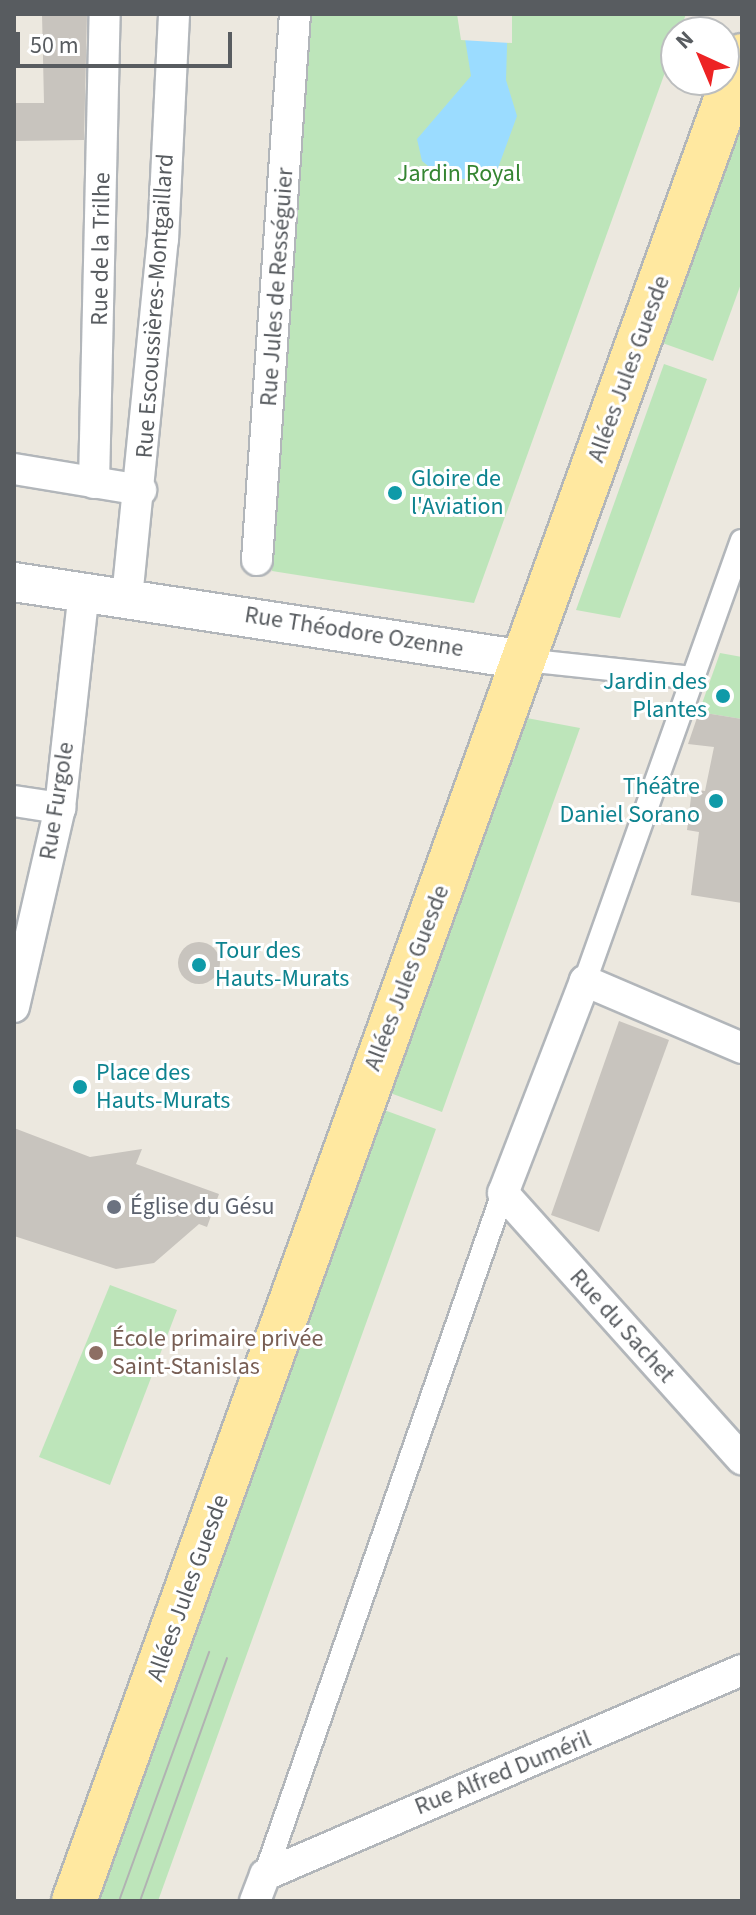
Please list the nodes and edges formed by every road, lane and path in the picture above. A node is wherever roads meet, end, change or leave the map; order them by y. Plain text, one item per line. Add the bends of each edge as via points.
1 (105, 14) edge
2 (174, 14) edge
3 (295, 14) edge
4 (742, 56) edge
5 (14, 469) edge
6 (94, 483) junction
7 (141, 490) junction
8 (742, 541) edge
9 (257, 560) dead end
10 (14, 582) edge
11 (84, 592) junction
12 (127, 598) junction
13 (525, 660) junction
14 (693, 678) junction
15 (14, 801) edge
16 (60, 808) junction
17 (585, 981) junction
18 (14, 1007) edge
19 (742, 1048) edge
20 (503, 1193) junction
21 (742, 1459) edge
22 (742, 1670) edge
23 (260, 1888) edge
24 (74, 1901) edge

1 - 6 street, Rue de la Trilhe
2 - 7 street, Rue Escoussières-Montgaillard
3 - 9 street, Rue Jules de Rességuier
4 - 13 main road, Allées Jules Guesde
5 - 6 street
6 - 7 street
7 - 12 street, Rue Escoussières-Montgaillard
8 - 14 street
10 - 11 street, Rue Théodore Ozenne
11 - 12 street, Rue Théodore Ozenne
11 - 16 street, Rue Furgole
12 - 13 street, Rue Théodore Ozenne
13 - 14 street, Rue Théodore Ozenne
13 - 24 main road, Allées Jules Guesde
14 - 17 street
15 - 16 street
16 - 18 street, Rue Furgole
17 - 19 street
17 - 20 street
20 - 21 street, Rue du Sachet
20 - 23 street
22 - 23 street, Rue Alfred Duméril

